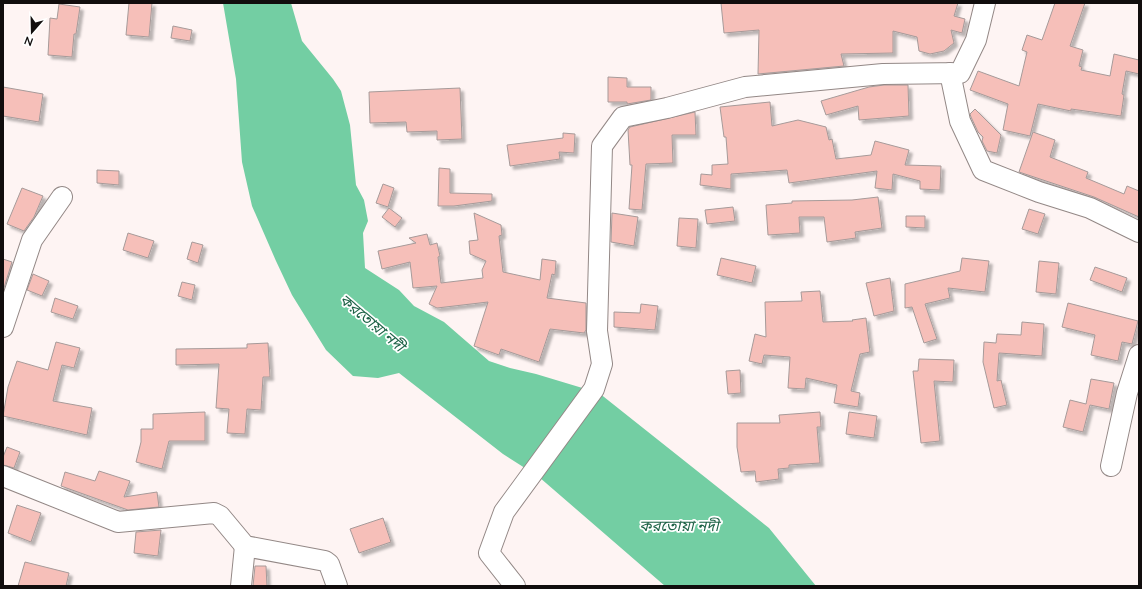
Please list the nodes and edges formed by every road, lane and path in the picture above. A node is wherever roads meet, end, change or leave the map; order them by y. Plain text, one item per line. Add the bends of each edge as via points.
1 (985, 3) edge
2 (950, 74) junction
3 (62, 197) dead end
4 (1139, 232) edge
5 (3, 327) edge
6 (1139, 355) edge
7 (1111, 466) dead end
8 (3, 476) edge
9 (245, 546) junction
10 (241, 586) edge
11 (337, 586) edge
12 (515, 586) edge

1 - 2 street via 976,40 960,74
2 - 4 street via 960,122 983,170 1090,208
2 - 12 street via 884,74 745,87 623,117 602,146 597,331 602,364 594,389 504,512 489,553
3 - 5 street via 32,240
6 - 7 street via 1127,393
8 - 9 street via 118,522 214,513 220,516
9 - 10 street
9 - 11 street via 325,561 329,564

